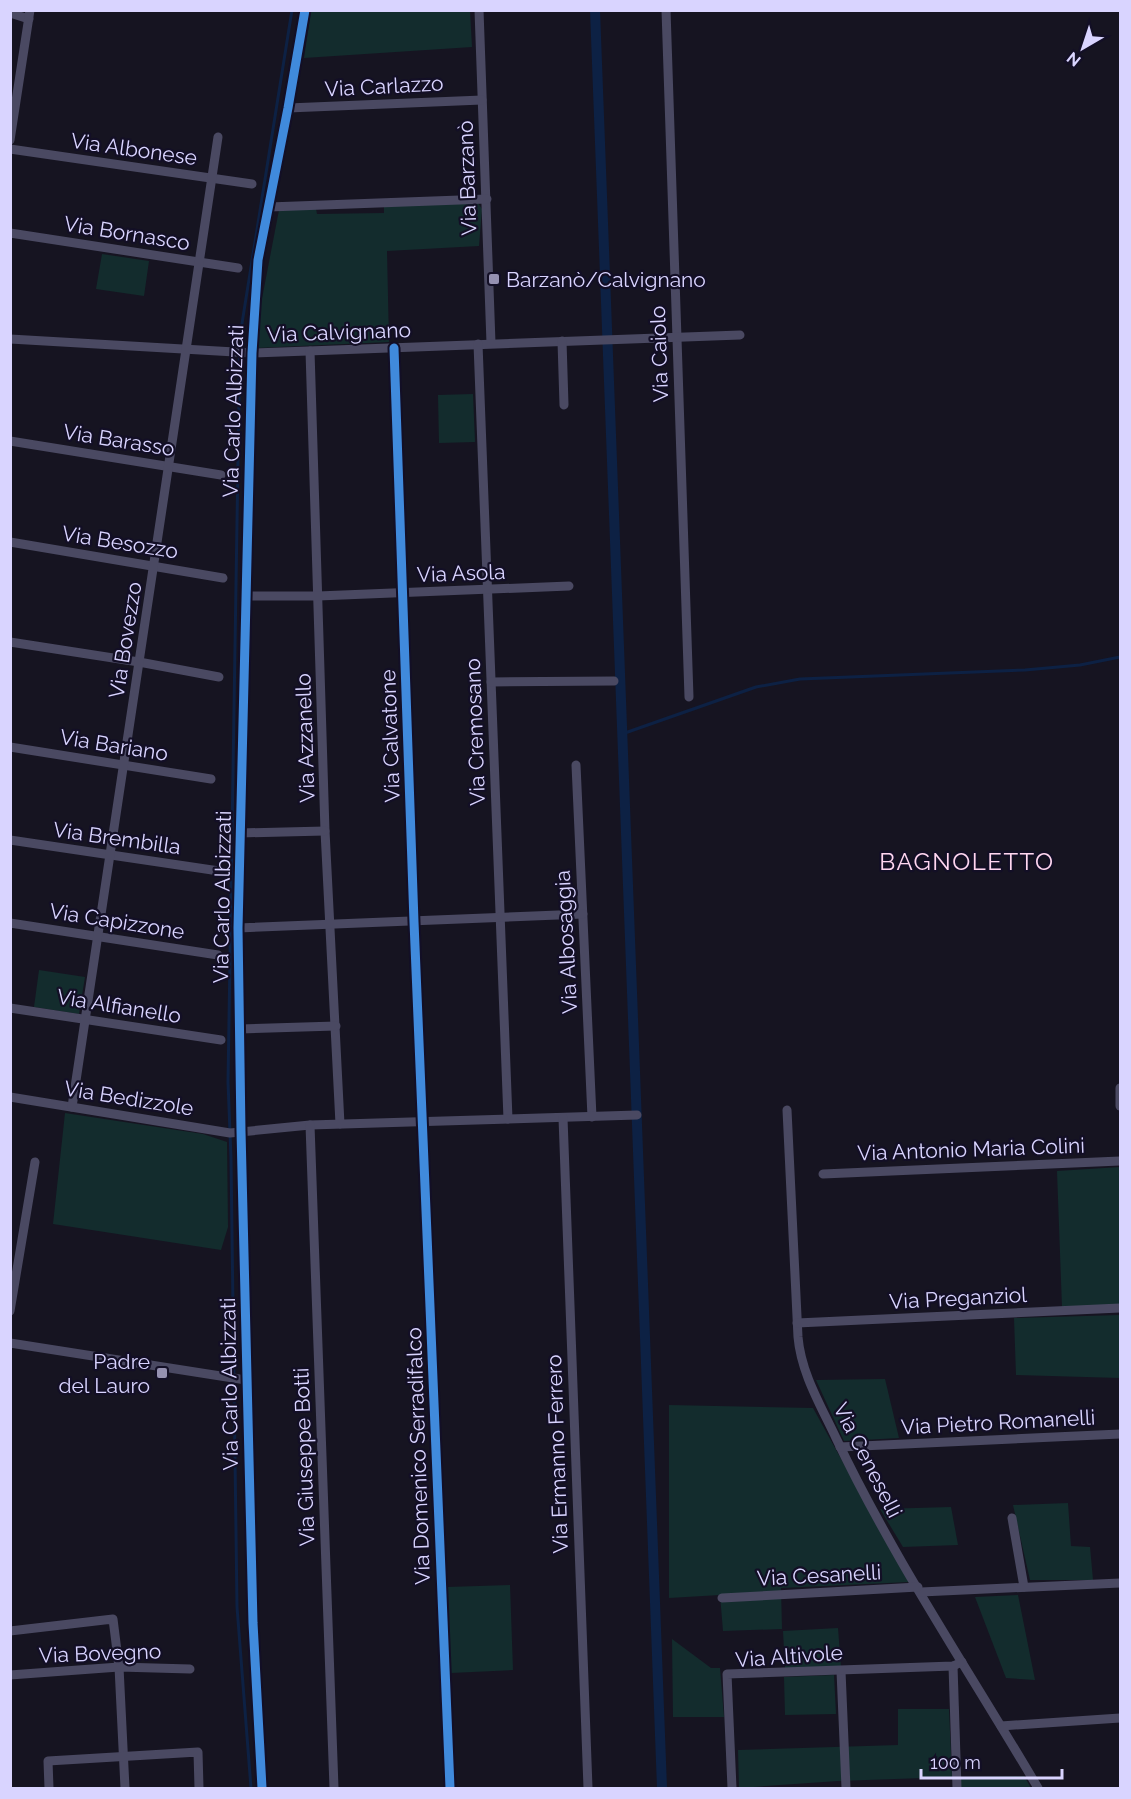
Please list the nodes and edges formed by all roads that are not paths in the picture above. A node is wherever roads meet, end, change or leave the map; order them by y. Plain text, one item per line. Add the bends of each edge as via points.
1 (305, 10) edge
2 (479, 10) edge
3 (666, 10) edge
4 (10, 14) edge
5 (30, 15) edge
6 (482, 100) junction
7 (288, 108) junction
8 (12, 119) edge
9 (218, 137) dead end
10 (10, 140) edge
11 (10, 149) edge
12 (212, 178) junction
13 (252, 184) dead end
14 (487, 199) junction
15 (269, 207) junction
16 (10, 233) edge
17 (199, 263) junction
18 (238, 268) dead end
19 (740, 335) dead end
20 (676, 337) junction
21 (10, 339) edge
22 (562, 341) junction
23 (491, 343) junction
24 (478, 344) junction
25 (394, 348) junction
26 (186, 350) junction
27 (310, 351) junction
28 (252, 353) junction
29 (564, 405) dead end
30 (10, 441) edge
31 (168, 465) junction
32 (221, 475) dead end
33 (10, 542) edge
34 (155, 566) junction
35 (223, 579) dead end
36 (569, 586) dead end
37 (487, 590) junction
38 (403, 593) junction
39 (246, 596) junction
40 (318, 596) junction
41 (10, 642) edge
42 (139, 662) junction
43 (219, 677) dead end
44 (614, 681) dead end
45 (491, 682) junction
46 (689, 697) dead end
47 (10, 747) edge
48 (123, 765) junction
49 (576, 765) dead end
50 (211, 779) dead end
51 (326, 831) junction
52 (240, 833) junction
53 (10, 840) edge
54 (109, 855) junction
55 (219, 871) dead end
56 (584, 914) junction
57 (500, 918) junction
58 (414, 922) junction
59 (10, 923) edge
60 (331, 924) junction
61 (238, 928) junction
62 (97, 936) junction
63 (218, 955) dead end
64 (10, 1008) edge
65 (84, 1018) junction
66 (336, 1026) junction
67 (240, 1029) junction
68 (221, 1040) dead end
69 (1120, 1088) edge
70 (10, 1097) edge
71 (1120, 1106) edge
72 (72, 1107) junction
73 (787, 1110) dead end
74 (637, 1115) dead end
75 (563, 1118) junction
76 (592, 1118) junction
77 (508, 1119) junction
78 (422, 1123) junction
79 (340, 1124) junction
80 (310, 1125) junction
81 (241, 1131) junction
82 (1120, 1161) edge
83 (35, 1162) dead end
84 (823, 1174) dead end
85 (1120, 1308) edge
86 (10, 1311) edge
87 (797, 1323) junction
88 (10, 1343) edge
89 (246, 1380) junction
90 (1120, 1434) edge
91 (840, 1447) junction
92 (1012, 1518) dead end
93 (1120, 1583) edge
94 (1024, 1587) junction
95 (919, 1590) junction
96 (722, 1598) dead end
97 (10, 1631) edge
98 (958, 1664) junction
99 (118, 1667) junction
100 (190, 1669) dead end
101 (841, 1671) junction
102 (10, 1675) edge
103 (1120, 1718) edge
104 (1001, 1726) junction
105 (123, 1755) junction
106 (49, 1788) edge
107 (124, 1788) edge
108 (199, 1788) edge
109 (262, 1788) edge
110 (334, 1788) edge
111 (450, 1788) edge
112 (588, 1788) edge
113 (732, 1788) edge
114 (846, 1788) edge
115 (957, 1788) edge
116 (1038, 1788) edge

1 - 7 street, Via Carlo Albizzati
2 - 6 street, Via Barzanò
3 - 20 street, Via Caiolo
4 - 5 street
5 - 8 street
6 - 7 street, Via Carlazzo
6 - 14 street, Via Barzanò
7 - 15 street, Via Carlo Albizzati
8 - 10 street
9 - 12 street, Via Bovezzo
11 - 12 street, Via Albonese
12 - 13 street, Via Albonese
12 - 17 street, Via Bovezzo
14 - 15 street
14 - 23 street, Via Barzanò
15 - 28 street, Via Carlo Albizzati via 258,260
16 - 17 street, Via Bornasco
17 - 18 street, Via Bornasco
17 - 26 street, Via Bovezzo
19 - 20 street, Via Calvignano
20 - 22 street, Via Calvignano
20 - 46 street, Via Caiolo
21 - 26 street, Via Calvignano
22 - 23 street, Via Calvignano
22 - 29 street
23 - 24 street, Via Calvignano
24 - 25 street, Via Calvignano
24 - 37 street, Via Cremosano
25 - 27 street, Via Calvignano
25 - 38 street, Via Calvatone
26 - 28 street, Via Calvignano
26 - 31 street, Via Bovezzo
27 - 28 street, Via Calvignano
27 - 40 street, Via Azzanello
28 - 39 street, Via Carlo Albizzati
30 - 31 street, Via Barasso
31 - 32 street, Via Barasso
31 - 34 street, Via Bovezzo
33 - 34 street, Via Besozzo
34 - 35 street, Via Besozzo
34 - 42 street, Via Bovezzo
36 - 37 street, Via Asola
37 - 38 street, Via Asola
37 - 45 street, Via Cremosano
38 - 40 street, Via Asola
38 - 58 street, Via Calvatone
39 - 40 street, Via Asola
39 - 52 street, Via Carlo Albizzati
40 - 51 street, Via Azzanello
41 - 42 street
42 - 43 street
42 - 48 street, Via Bovezzo
44 - 45 street
45 - 57 street, Via Cremosano
47 - 48 street, Via Bariano
48 - 50 street, Via Bariano
48 - 54 street, Via Bovezzo
49 - 56 street, Via Albosaggia
51 - 52 street
51 - 60 street, Via Azzanello
52 - 61 street, Via Carlo Albizzati
53 - 54 street, Via Brembilla
54 - 55 street, Via Brembilla
54 - 62 street, Via Bovezzo
56 - 57 street
56 - 76 street, Via Albosaggia
57 - 58 street
57 - 77 street, Via Cremosano
58 - 60 street
58 - 78 street, Via Calvatone
59 - 62 street, Via Capizzone
60 - 61 street
60 - 66 street, Via Azzanello
61 - 67 street, Via Carlo Albizzati
62 - 63 street, Via Capizzone
62 - 65 street, Via Bovezzo
64 - 65 street, Via Alfianello
65 - 68 street, Via Alfianello
65 - 72 street, Via Bovezzo
66 - 67 street
66 - 79 street, Via Azzanello
67 - 81 street, Via Carlo Albizzati
69 - 71 street
70 - 72 street, Via Bedizzole
72 - 81 street, Via Bedizzole via 219,1132
73 - 87 street, Via Ceneselli
74 - 76 street, Via Bedizzole
75 - 76 street, Via Bedizzole
75 - 77 street, Via Bedizzole
75 - 112 street, Via Ermanno Ferrero
77 - 78 street, Via Bedizzole
78 - 79 street, Via Bedizzole
78 - 111 street, Via Domenico Serradifalco
79 - 80 street, Via Bedizzole
80 - 81 street, Via Bedizzole
80 - 110 street, Via Giuseppe Botti
81 - 89 street, Via Carlo Albizzati
82 - 84 street, Via Antonio Maria Colini
83 - 86 street
85 - 87 street, Via Preganziol
87 - 91 street, Via Ceneselli via 805,1371
88 - 89 street
89 - 109 street, Via Carlo Albizzati
90 - 91 street, Via Pietro Romanelli
91 - 95 street, Via Ceneselli
92 - 94 street
93 - 94 street, Via Cesanelli
94 - 95 street, Via Cesanelli
95 - 96 street, Via Cesanelli
95 - 98 street, Via Ceneselli
97 - 99 street via 113,1619
98 - 101 street, Via Altivole
98 - 104 street, Via Ceneselli
98 - 115 street
99 - 100 street, Via Bovegno
99 - 102 street, Via Bovegno
99 - 105 street
101 - 113 street, Via Altivole via 727,1674
101 - 114 street
103 - 104 street
104 - 116 street, Via Ceneselli
105 - 106 street via 48,1761
105 - 107 street
105 - 108 street via 198,1752

